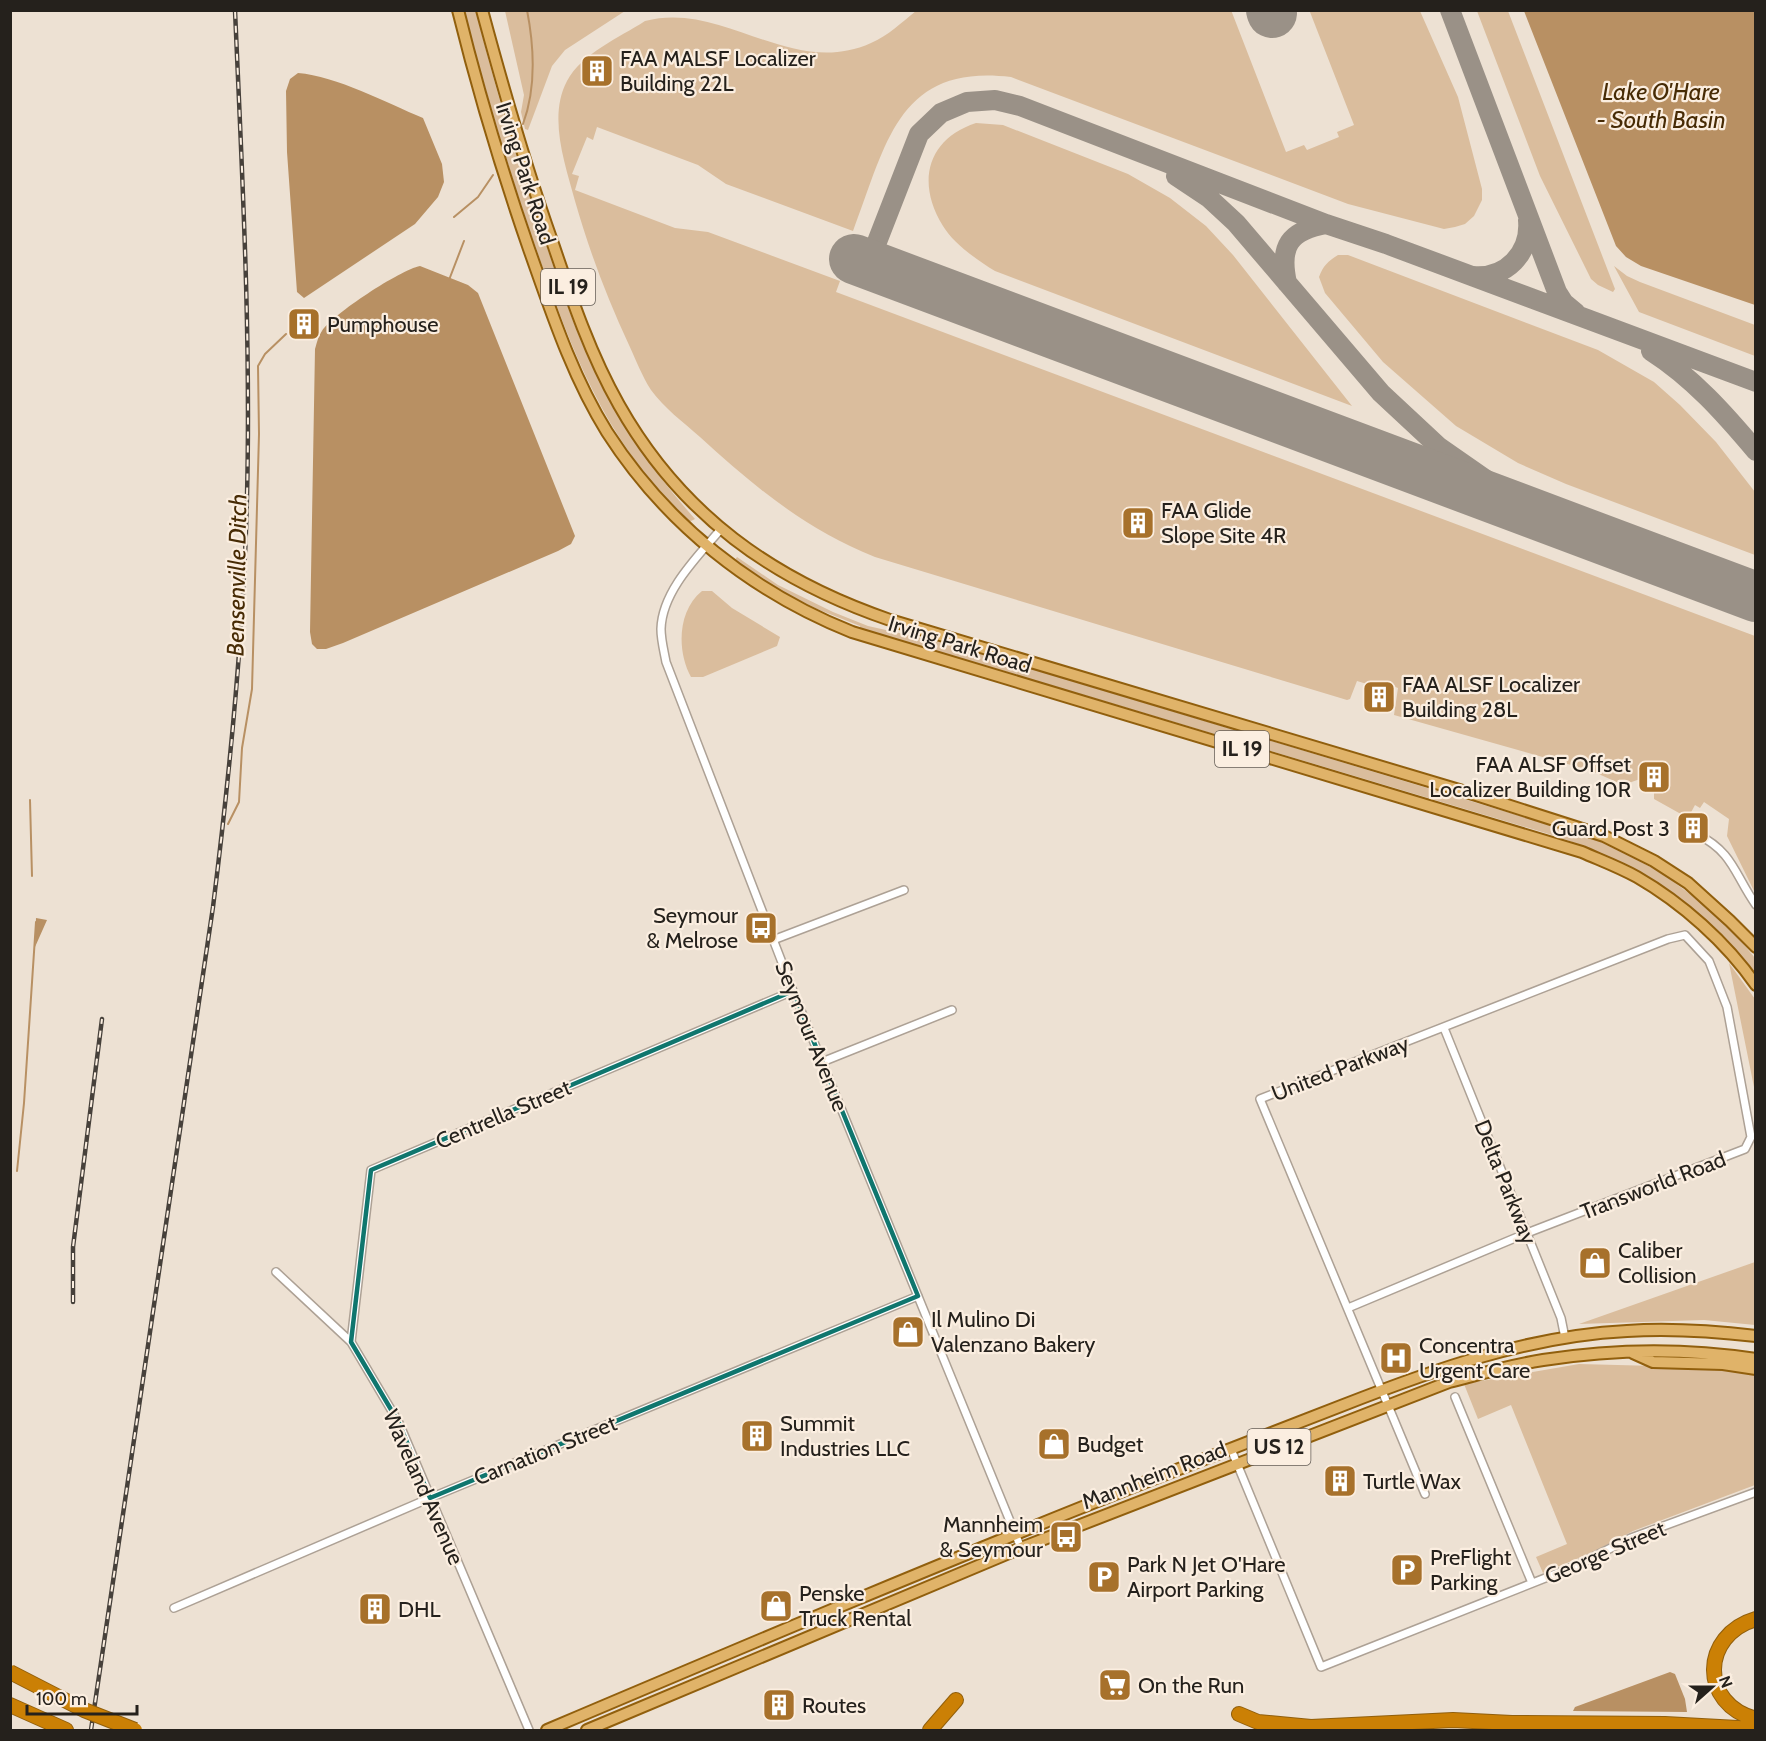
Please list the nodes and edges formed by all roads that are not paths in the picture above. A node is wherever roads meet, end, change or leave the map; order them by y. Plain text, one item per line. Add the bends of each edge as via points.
1 (458, 10) edge
2 (482, 10) edge
3 (721, 529) junction
4 (706, 547) junction
5 (1697, 834) dead end
6 (904, 890) dead end
7 (1755, 904) edge
8 (1685, 935) joint
9 (773, 940) junction
10 (1755, 947) edge
11 (1755, 985) edge
12 (793, 992) junction
13 (952, 1010) dead end
14 (1444, 1028) junction
15 (822, 1062) junction
16 (1527, 1233) junction
17 (276, 1272) dead end
18 (918, 1296) junction
19 (1348, 1308) junction
20 (1755, 1336) edge
21 (1565, 1338) junction
22 (351, 1342) junction
23 (1627, 1351) junction
24 (1755, 1359) edge
25 (1755, 1369) edge
26 (1382, 1390) junction
27 (1455, 1397) dead end
28 (1388, 1404) junction
29 (1231, 1449) junction
30 (1237, 1463) junction
31 (1755, 1492) edge
32 (1425, 1494) dead end
33 (430, 1498) junction
34 (1015, 1534) junction
35 (1021, 1548) junction
36 (1532, 1583) junction
37 (174, 1608) dead end
38 (1755, 1619) edge
39 (10, 1672) edge
40 (957, 1700) dead end
41 (10, 1705) edge
42 (1239, 1714) dead end
43 (1755, 1719) edge
44 (1512, 1723) junction
45 (1755, 1729) edge
46 (66, 1731) edge
47 (135, 1731) edge
48 (529, 1731) edge
49 (547, 1731) edge
50 (587, 1731) edge
51 (930, 1731) edge
52 (1425, 1731) edge

1 - 4 main road, Irving Park Road / IL 19 via 520,221 585,390 629,463
2 - 3 main road, Irving Park Road / IL 19 via 534,190 598,364 656,461
3 - 4 street, Seymour Avenue
3 - 10 main road, Irving Park Road / IL 19 via 775,567 827,596 890,620 1604,836 1688,883
4 - 9 street, Seymour Avenue via 666,603 662,645
4 - 11 main road, Irving Park Road / IL 19 via 802,610 852,632 1582,852 1636,876 1666,896 1714,937
5 - 7 street via 1712,842 1731,861
6 - 9 street
8 - 14 street, United Parkway
8 - 16 street, Transworld Road via 1709,961 1727,1007 1751,1137 1745,1149
9 - 12 street, Seymour Avenue
12 - 15 street, Seymour Avenue
12 - 22 street, Centrella Street via 371,1170
13 - 15 street
14 - 16 street, Delta Parkway
14 - 19 street, United Parkway via 1260,1099
15 - 18 street, Seymour Avenue
16 - 19 street, Transworld Road
16 - 21 street, Delta Parkway via 1561,1318
17 - 22 street, Waveland Avenue
18 - 33 street, Carnation Street
18 - 34 street, Seymour Avenue
19 - 26 street, United Parkway
20 - 21 main road, Mannheim Road / US 12 via 1626,1330
21 - 26 main road, Mannheim Road / US 12 via 1449,1365
22 - 33 street, Waveland Avenue via 399,1423
23 - 24 main road, Mannheim Road / US 12
23 - 25 main road via 1653,1362
23 - 28 main road, Mannheim Road / US 12 via 1508,1367 1449,1382
26 - 28 street, United Parkway
26 - 29 main road, Mannheim Road / US 12
27 - 36 street
28 - 30 main road, Mannheim Road / US 12
28 - 32 street, United Parkway
29 - 30 street
29 - 34 main road, Mannheim Road / US 12
30 - 35 main road, Mannheim Road / US 12
30 - 36 street, George Street via 1321,1668
31 - 36 street, George Street via 1631,1538 1588,1561
33 - 37 street, Carnation Street
33 - 48 street, Waveland Avenue
34 - 35 street, Seymour Avenue
34 - 49 main road, US 12
35 - 50 main road, US 12
38 - 43 highway via 1724,1641 1712,1673 1728,1705
39 - 47 highway, bridge
40 - 51 highway
41 - 46 highway
42 - 44 highway via 1258,1722 1311,1727 1453,1720
44 - 45 highway
44 - 52 highway

